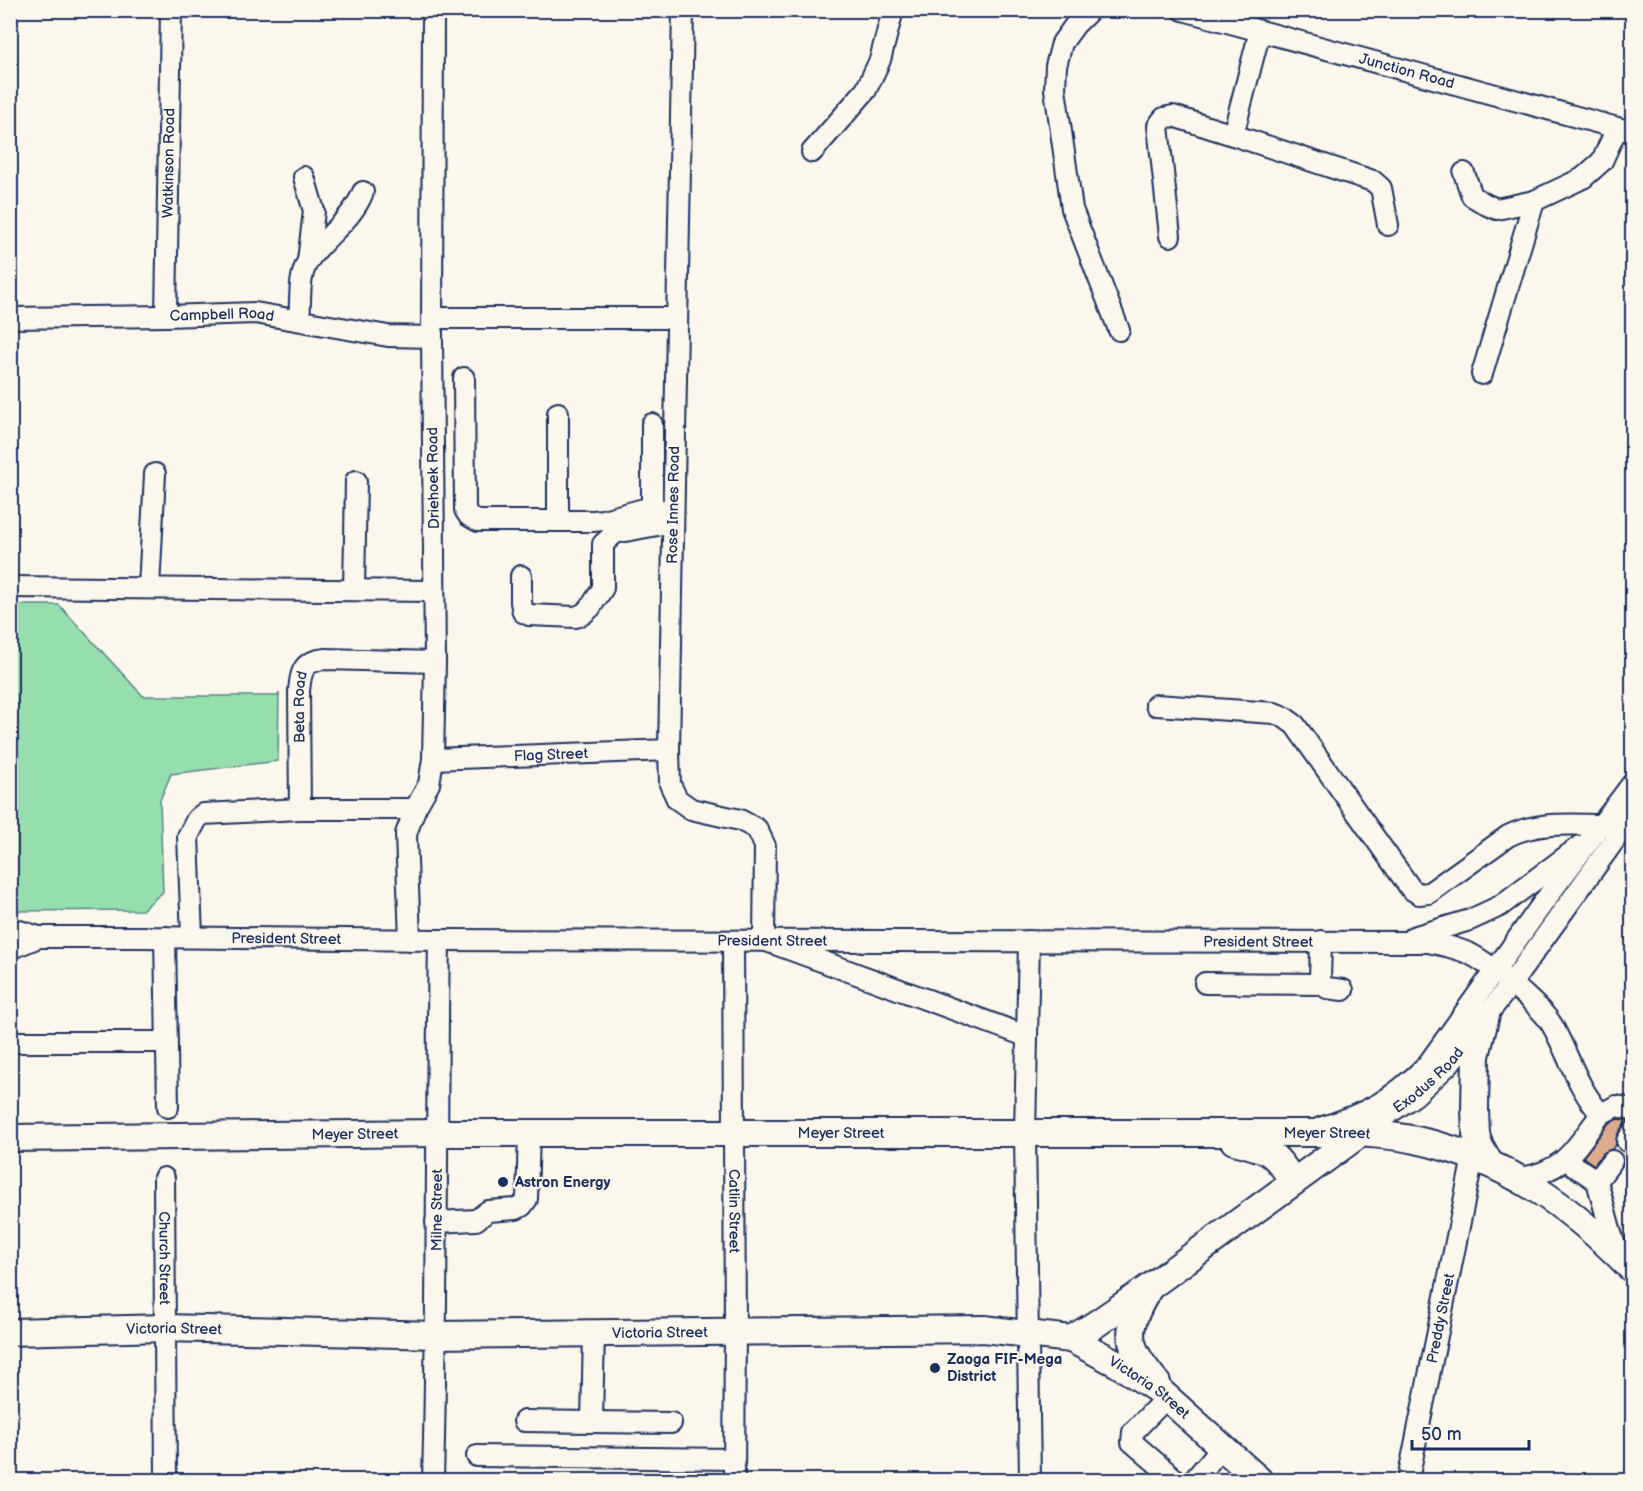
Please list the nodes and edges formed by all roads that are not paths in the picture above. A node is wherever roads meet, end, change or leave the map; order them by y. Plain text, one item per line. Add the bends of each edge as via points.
1 (171, 10) edge
2 (433, 10) edge
3 (683, 10) edge
4 (893, 10) edge
5 (1090, 10) edge
6 (1183, 10) edge
7 (1212, 14) edge
8 (1260, 32) junction
9 (1625, 130) edge
10 (1233, 135) junction
11 (812, 152) dead end
12 (1464, 173) dead end
13 (304, 177) dead end
14 (363, 192) dead end
15 (1534, 201) junction
16 (1388, 225) dead end
17 (1170, 236) dead end
18 (308, 261) junction
19 (166, 316) junction
20 (10, 318) edge
21 (677, 318) junction
22 (299, 320) junction
23 (432, 327) junction
24 (1119, 330) dead end
25 (1482, 374) dead end
26 (464, 378) dead end
27 (558, 413) dead end
28 (652, 424) dead end
29 (155, 474) dead end
30 (356, 481) dead end
31 (652, 510) junction
32 (673, 516) junction
33 (558, 521) junction
34 (521, 576) dead end
35 (10, 587) edge
36 (149, 588) junction
37 (354, 590) junction
38 (434, 591) junction
39 (435, 662) junction
40 (1156, 705) dead end
41 (669, 750) junction
42 (433, 759) junction
43 (1632, 784) edge
44 (416, 808) junction
45 (300, 809) junction
46 (1632, 816) edge
47 (1598, 831) junction
48 (10, 928) edge
49 (165, 937) junction
50 (192, 937) junction
51 (39, 938) junction
52 (410, 940) junction
53 (439, 940) junction
54 (733, 940) junction
55 (764, 940) junction
56 (1029, 941) junction
57 (1315, 941) junction
58 (1399, 941) junction
59 (10, 946) edge
60 (1503, 978) junction
61 (1205, 983) dead end
62 (1316, 984) junction
63 (1343, 990) dead end
64 (1486, 1016) junction
65 (1026, 1036) junction
66 (10, 1042) edge
67 (167, 1042) junction
68 (168, 1107) dead end
69 (1632, 1109) edge
70 (1601, 1114) junction
71 (1202, 1132) junction
72 (436, 1133) junction
73 (529, 1133) junction
74 (734, 1133) junction
75 (1303, 1133) junction
76 (1361, 1133) junction
77 (1025, 1134) junction
78 (10, 1138) edge
79 (1481, 1160) junction
80 (1566, 1160) junction
81 (1612, 1161) dead end
82 (164, 1178) dead end
83 (1521, 1178) junction
84 (1597, 1181) junction
85 (1293, 1182) junction
86 (436, 1222) junction
87 (1627, 1264) edge
88 (1150, 1286) junction
89 (166, 1328) junction
90 (735, 1330) junction
91 (10, 1332) edge
92 (594, 1332) junction
93 (1028, 1334) junction
94 (437, 1335) junction
95 (1071, 1339) junction
96 (1164, 1395) junction
97 (524, 1421) dead end
98 (592, 1422) junction
99 (671, 1423) dead end
100 (1223, 1446) junction
101 (477, 1456) dead end
102 (734, 1459) junction
103 (166, 1480) edge
104 (434, 1480) edge
105 (734, 1480) edge
106 (1030, 1480) edge
107 (1176, 1480) edge
108 (1194, 1480) edge
109 (1259, 1480) edge
110 (1408, 1480) edge

1 - 19 street, Watkinson Road
2 - 23 street, Driehoek Road
3 - 21 street, Rose Innes Road
4 - 11 street via 880,60 866,90
5 - 24 street via 1062,44 1055,89 1072,209
6 - 7 street, Junction Road
7 - 8 street, Junction Road
8 - 9 street, Junction Road
8 - 10 street
9 - 15 street via 1602,161 1583,178
10 - 16 street via 1373,181 1381,188
10 - 17 street via 1173,116 1164,118 1158,126
12 - 15 street via 1472,196 1497,209
13 - 18 street via 314,211
14 - 18 street via 352,212
15 - 25 street
18 - 22 street
19 - 20 street, Campbell Road
19 - 22 street, Campbell Road via 255,313
21 - 23 street, Campbell Road
21 - 32 street, Rose Innes Road
22 - 23 street, Campbell Road via 388,336
23 - 38 street, Driehoek Road
26 - 33 street via 465,510 478,520
27 - 33 street
28 - 31 street
29 - 36 street
30 - 37 street
31 - 32 street
31 - 33 street via 603,520
32 - 34 street via 608,538 603,544 603,588 583,615 523,612
32 - 41 street, Rose Innes Road
35 - 36 street
36 - 37 street
37 - 38 street
38 - 39 street, Driehoek Road
39 - 42 street, Driehoek Road
39 - 45 street, Beta Road via 326,659 313,660 306,666 300,691
40 - 47 street via 1274,713 1284,717 1295,725 1411,889 1419,894 1429,893 1519,831 1548,825
41 - 42 street, Flag Street
41 - 55 street, Rose Innes Road via 670,784 677,799 691,809 740,820 757,829 765,846
42 - 44 street, Driehoek Road via 429,784
43 - 47 street, Exodus Road
44 - 45 street
44 - 52 street, Driehoek Road via 406,834
45 - 50 street via 211,813 197,819 189,836
46 - 60 street, Exodus Road
47 - 58 street via 1500,906 1470,920
47 - 60 street, Exodus Road via 1556,885
48 - 51 street, President Street
49 - 50 street, President Street
49 - 51 street, President Street
49 - 67 street
50 - 52 street, President Street
51 - 59 street, President Street
52 - 53 street, President Street
53 - 54 street, President Street
53 - 72 street, Milne Street
54 - 55 street, President Street
54 - 74 street, Catlin Street
55 - 56 street, President Street
55 - 65 street
56 - 57 street, President Street
56 - 65 street
57 - 58 street, President Street
57 - 62 street via 1320,980
58 - 60 street, President Street via 1452,947 1473,956
60 - 64 street, Exodus Road
60 - 70 street, President Street via 1545,1014 1583,1091
60 - 75 street, Exodus Road via 1416,1076 1389,1098 1360,1115
61 - 62 street
62 - 63 street
64 - 76 street, Exodus Road via 1434,1079
64 - 79 main road via 1476,1056 1476,1134
65 - 77 street
66 - 67 street
67 - 68 street
69 - 70 street via 1616,1106
70 - 80 street
71 - 75 main road, Meyer Street
71 - 77 main road, Meyer Street
71 - 85 main road via 1267,1151 1281,1161
72 - 73 main road, Meyer Street
72 - 78 main road, Meyer Street
72 - 86 street, Milne Street
73 - 74 main road, Meyer Street
73 - 86 street via 527,1199 522,1206 488,1211 476,1220
74 - 77 main road, Meyer Street
74 - 90 street, Catlin Street
75 - 76 main road, Meyer Street
76 - 79 main road, Meyer Street via 1415,1140
76 - 85 main road, Exodus Road
77 - 93 street
79 - 83 main road, Meyer Street
79 - 110 street, Preddy Street
80 - 83 street via 1535,1176
80 - 84 street
81 - 84 street
82 - 89 street, Church Street
83 - 87 main road, Meyer Street via 1600,1236
84 - 87 street via 1613,1240
85 - 88 main road, Exodus Road
86 - 94 street, Milne Street
88 - 95 main road, Exodus Road
88 - 96 main road via 1136,1310 1130,1334 1135,1350
89 - 91 main road, Victoria Street
89 - 94 main road, Victoria Street
89 - 103 street, Church Street
90 - 92 main road, Victoria Street
90 - 93 main road, Victoria Street via 984,1329
90 - 102 street, Catlin Street
92 - 94 main road, Victoria Street
92 - 98 street
93 - 95 main road, Victoria Street
93 - 106 street
94 - 104 street, Milne Street
95 - 96 main road, Victoria Street
96 - 100 main road, Victoria Street
96 - 107 street via 1131,1438
97 - 98 street
98 - 99 street
100 - 108 street
100 - 109 main road, Victoria Street
101 - 102 street
102 - 105 street, Catlin Street

